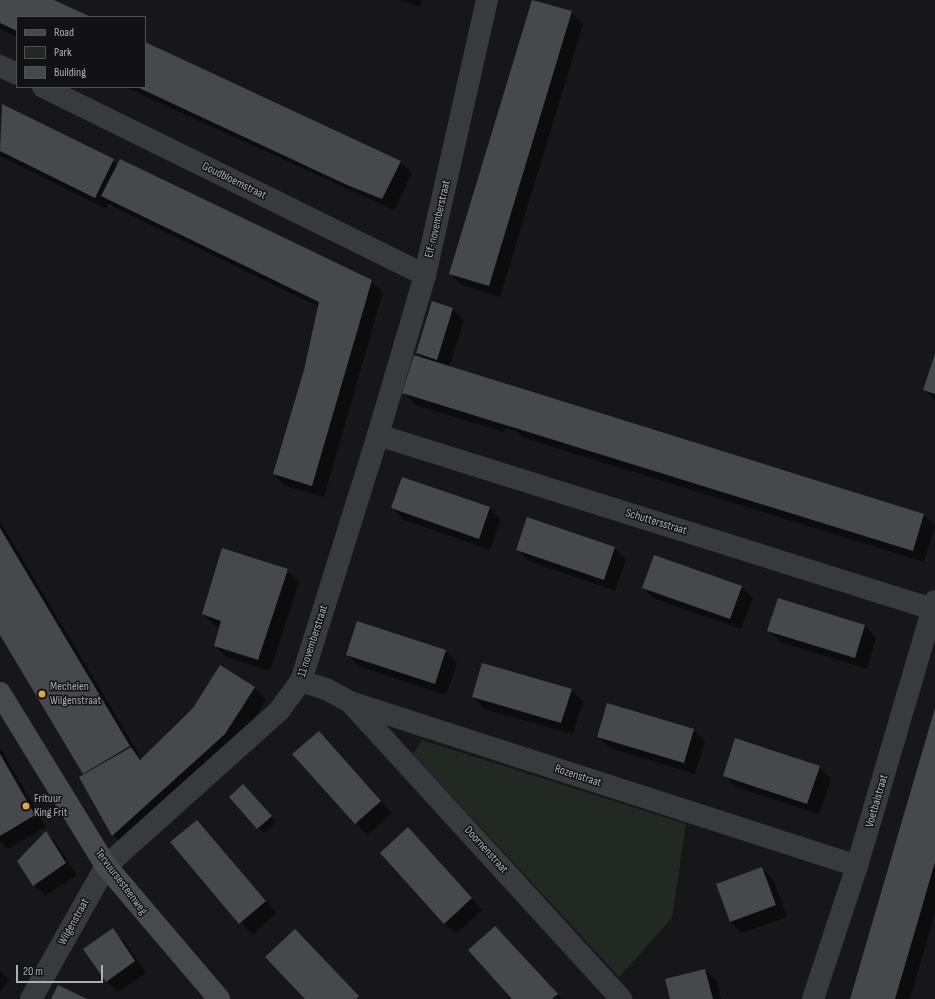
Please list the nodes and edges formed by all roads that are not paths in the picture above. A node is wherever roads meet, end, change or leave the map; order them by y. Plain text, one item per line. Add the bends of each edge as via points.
1 (487, 0) edge
2 (0, 66) edge
3 (16, 74) edge
4 (45, 88) edge
5 (425, 275) junction
6 (378, 435) junction
7 (934, 605) edge
8 (301, 681) junction
9 (0, 693) edge
10 (350, 702) junction
11 (106, 866) junction
12 (857, 866) junction
13 (31, 999) edge
14 (219, 999) edge
15 (621, 999) edge
16 (813, 999) edge

1 - 5 street, Elf-novemberstraat
2 - 3 street
4 - 5 street, Goudbloemstraat
5 - 6 street, Elf-novemberstraat
6 - 7 street, Schuttersstraat
6 - 8 street, 11 novemberstraat
7 - 12 street, Voetbalstraat
8 - 10 street, Rozenstraat via 326,689
8 - 11 street, 11 novemberstraat via 279,711
9 - 11 street, Tervuursesteenweg
10 - 12 street, Rozenstraat
10 - 15 street, Doornenstraat
11 - 13 street, Wilgenstraat
11 - 14 street, Tervuursesteenweg
12 - 16 street, Voetbalstraat

